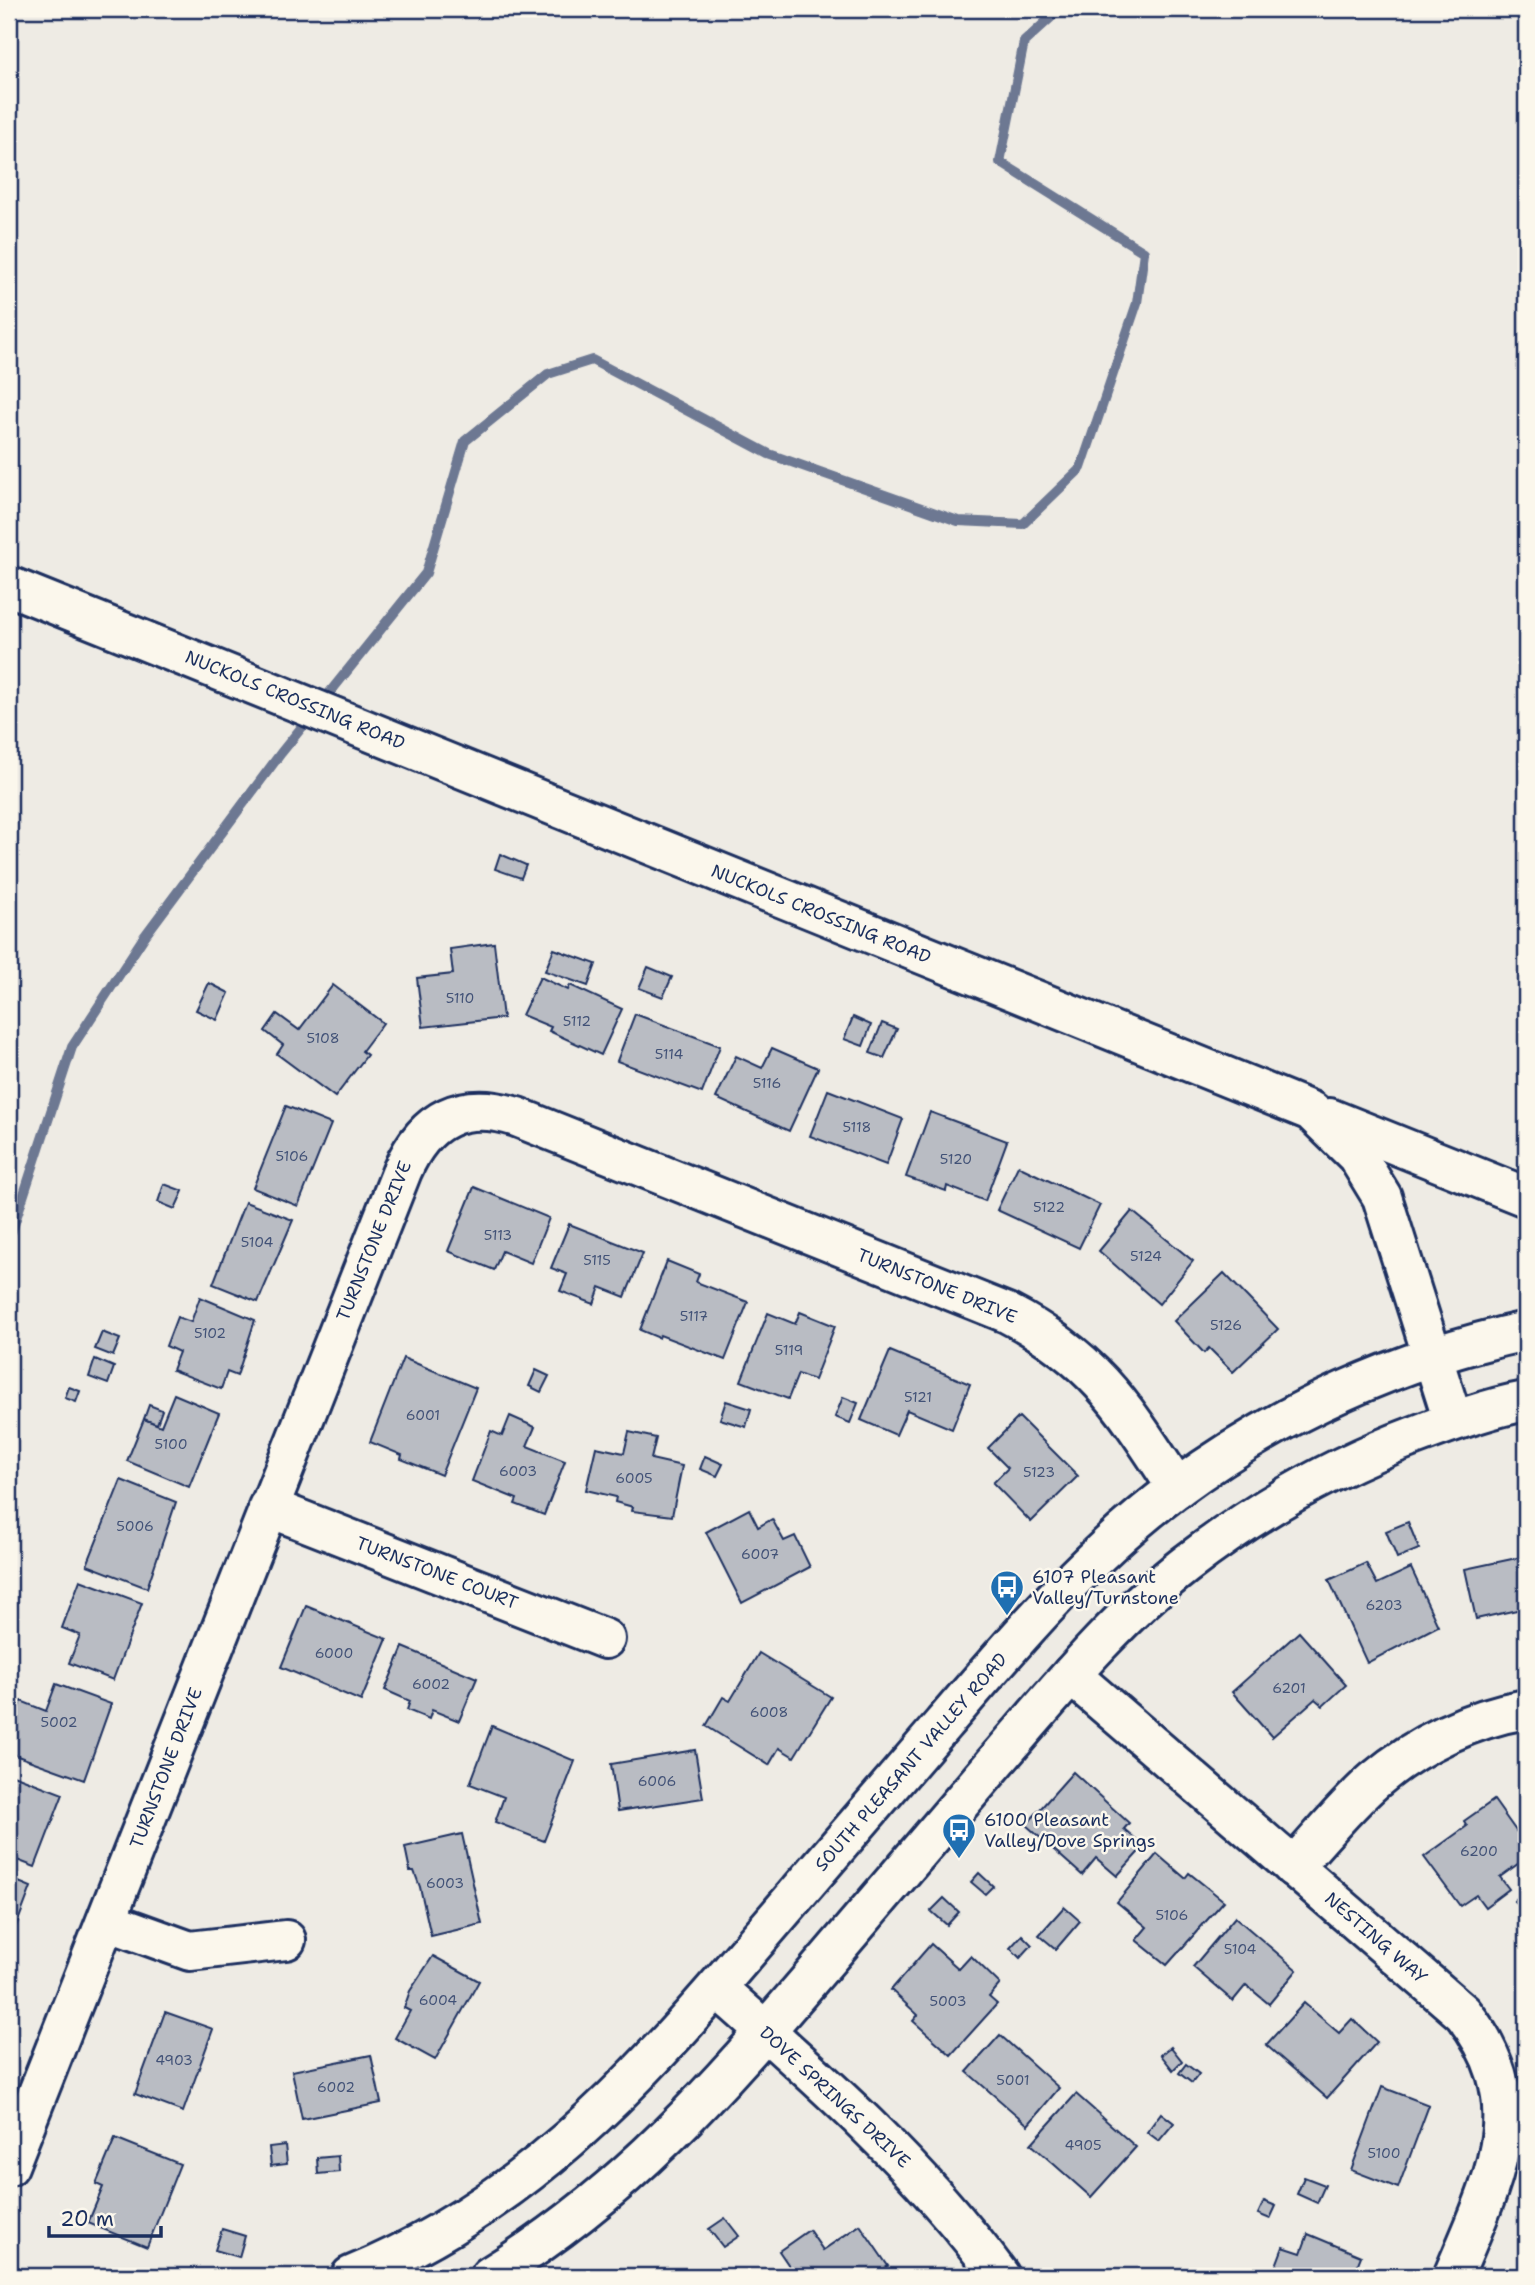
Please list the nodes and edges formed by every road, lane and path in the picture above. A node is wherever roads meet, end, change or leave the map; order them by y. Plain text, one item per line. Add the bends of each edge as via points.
1 (9, 586) edge
2 (1311, 1111) junction
3 (1526, 1196) edge
4 (1526, 1331) edge
5 (1433, 1356) junction
6 (1526, 1401) edge
7 (1453, 1421) junction
8 (1177, 1488) junction
9 (268, 1507) junction
10 (605, 1639) dead end
11 (1071, 1675) junction
12 (1526, 1709) edge
13 (1293, 1867) junction
14 (107, 1921) junction
15 (286, 1940) dead end
16 (717, 1988) junction
17 (766, 2031) junction
18 (9, 2166) edge
19 (351, 2276) edge
20 (491, 2276) edge
21 (1000, 2276) edge
22 (1453, 2276) edge

1 - 2 street, NUCKOLS CROSSING ROAD
2 - 3 street
2 - 5 street, NUCKOLS CROSSING ROAD via 1357,1156 1382,1197
4 - 5 street, SOUTH PLEASANT VALLEY ROAD
5 - 7 street, NUCKOLS CROSSING ROAD
5 - 8 street, SOUTH PLEASANT VALLEY ROAD via 1303,1410
6 - 7 street
7 - 11 street via 1303,1486 1240,1525 1129,1614
8 - 9 street, TURNSTONE DRIVE via 1102,1381 1040,1330 517,1117 485,1110 453,1115 435,1125 410,1151
8 - 16 street, SOUTH PLEASANT VALLEY ROAD via 1114,1539 1023,1630
9 - 10 street, TURNSTONE COURT
9 - 14 street, TURNSTONE DRIVE
11 - 13 street, NESTING WAY
11 - 17 street
12 - 13 street via 1455,1731 1404,1758 1374,1780
13 - 22 street, NESTING WAY via 1463,2013 1486,2037 1502,2067 1510,2101 1508,2136
14 - 15 street via 190,1951
14 - 18 street, TURNSTONE DRIVE
16 - 17 street, DOVE SPRINGS DRIVE
16 - 19 street, SOUTH PLEASANT VALLEY ROAD via 604,2110 530,2173 472,2213
17 - 20 street via 647,2159 610,2192
17 - 21 street, DOVE SPRINGS DRIVE via 862,2117

